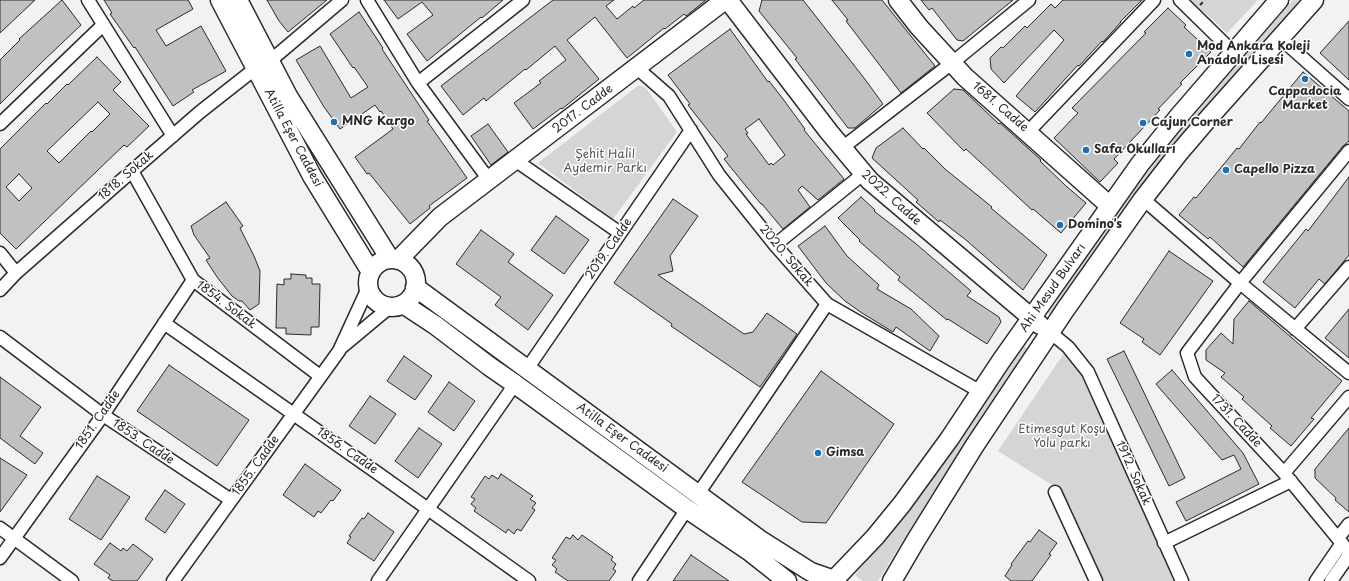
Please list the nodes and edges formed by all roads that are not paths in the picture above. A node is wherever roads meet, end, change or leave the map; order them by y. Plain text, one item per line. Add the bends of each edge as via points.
1 (88, 0) edge
2 (220, 0) edge
3 (238, 0) edge
4 (342, 0) edge
5 (367, 0) edge
6 (523, 0) edge
7 (725, 0) edge
8 (728, 0) edge
9 (898, 0) edge
10 (1029, 0) edge
11 (1154, 0) edge
12 (1180, 0) edge
13 (1279, 0) edge
14 (1314, 0) edge
15 (103, 25) junction
16 (1280, 38) junction
17 (1234, 53) junction
18 (952, 63) junction
19 (263, 64) junction
20 (637, 68) junction
21 (418, 83) junction
22 (1349, 99) edge
23 (0, 124) edge
24 (691, 130) junction
25 (1028, 132) junction
26 (172, 136) junction
27 (842, 148) junction
28 (1349, 151) edge
29 (515, 160) junction
30 (132, 171) junction
31 (863, 174) junction
32 (490, 180) junction
33 (1143, 199) junction
34 (1110, 206) junction
35 (620, 233) junction
36 (775, 244) junction
37 (0, 253) edge
38 (400, 263) junction
39 (1349, 266) edge
40 (16, 273) junction
41 (192, 280) junction
42 (370, 280) junction
43 (1240, 283) junction
44 (415, 287) junction
45 (0, 290) edge
46 (827, 304) junction
47 (396, 306) junction
48 (1031, 319) junction
49 (164, 323) junction
50 (1295, 329) junction
51 (1050, 332) junction
52 (0, 337) edge
53 (338, 351) junction
54 (527, 369) junction
55 (1349, 373) edge
56 (320, 376) junction
57 (515, 384) junction
58 (982, 392) junction
59 (1349, 397) edge
60 (103, 414) junction
61 (294, 414) junction
62 (1288, 477) junction
63 (1055, 492) dead end
64 (698, 494) junction
65 (231, 500) junction
66 (687, 509) junction
67 (429, 510) junction
68 (1349, 524) edge
69 (0, 528) edge
70 (13, 538) junction
71 (1164, 543) junction
72 (1343, 544) edge
73 (1349, 555) edge
74 (0, 558) edge
75 (72, 581) edge
76 (173, 581) edge
77 (378, 581) edge
78 (529, 581) edge
79 (639, 581) edge
80 (787, 581) edge
81 (835, 581) edge
82 (892, 581) edge
83 (1096, 581) edge
84 (1182, 581) edge
85 (1316, 581) edge
86 (1331, 581) edge

1 - 15 street
2 - 19 main road, Atilla Eşer Caddesi
3 - 19 main road, Atilla Eşer Caddesi
4 - 19 street, 1818. Sokak
5 - 21 street
6 - 21 street
7 - 20 main road, 2017. Cadde
8 - 27 main road, 2022. Cadde
9 - 18 main road, 1681. Cadde
10 - 18 street
11 - 25 street
12 - 17 street
13 - 17 main road, Ahi Mesud Bulvarı
14 - 16 main road, Ahi Mesud Bulvarı
15 - 23 street
15 - 26 street
16 - 22 street
16 - 33 main road, Ahi Mesud Bulvarı via 1178,154
17 - 34 main road, Ahi Mesud Bulvarı via 1140,164
18 - 25 main road, 1681. Cadde via 964,77
18 - 27 street
19 - 26 street, 1818. Sokak
19 - 38 main road, Atilla Eşer Caddesi via 288,96
19 - 42 main road, Atilla Eşer Caddesi via 312,176
20 - 24 street, 2020. Sokak via 669,96
20 - 29 main road, 2017. Cadde
21 - 32 street
24 - 35 street, 2019. Cadde
24 - 36 street, 2020. Sokak via 719,175
25 - 34 main road, 1681. Cadde
26 - 30 street, 1818. Sokak
27 - 31 main road, 2022. Cadde
28 - 43 street
29 - 32 main road, 2017. Cadde
29 - 35 street
30 - 40 street, 1818. Sokak
30 - 41 street, 1854. Sokak
31 - 36 street
31 - 48 main road, 2022. Cadde
32 - 38 main road, 2017. Cadde via 440,217
33 - 43 street
33 - 51 main road, Ahi Mesud Bulvarı
34 - 48 main road, Ahi Mesud Bulvarı
35 - 54 street, 2019. Cadde
36 - 46 street, 2020. Sokak
37 - 40 street
38 - 42 main road via 382,262 375,266
38 - 44 main road via 415,276
39 - 50 street
40 - 45 street, 1818. Sokak
41 - 49 street, 1851. Cadde
41 - 56 street, 1854. Sokak
42 - 47 main road via 371,295 375,300 382,305
42 - 53 street, 1855. Cadde
43 - 50 street
43 - 62 street, 1731. Cadde via 1186,353 1195,377
44 - 47 main road via 410,299
44 - 54 main road, Atilla Eşer Caddesi
46 - 58 street, 2020. Sokak
46 - 64 street
47 - 53 street, 1855. Cadde
47 - 57 main road, Atilla Eşer Caddesi via 435,325
48 - 51 main road, 2022. Cadde
48 - 58 main road, Ahi Mesud Bulvarı
49 - 60 street, 1851. Cadde
49 - 61 street, 1856. Cadde
50 - 55 street
51 - 71 street, 1912. Sokak via 1068,347 1088,372
51 - 82 main road, Ahi Mesud Bulvarı via 975,445
52 - 60 street, 1853. Cadde
53 - 56 street, 1855. Cadde
54 - 64 main road, Atilla Eşer Caddesi
56 - 61 street, 1855. Cadde
57 - 66 main road, Atilla Eşer Caddesi
57 - 67 street
58 - 81 main road, Ahi Mesud Bulvarı via 902,504
59 - 62 street
60 - 65 street, 1853. Cadde
60 - 70 street, 1851. Cadde
61 - 65 street, 1855. Cadde
61 - 67 street, 1856. Cadde
62 - 71 street
62 - 72 street, 1731. Cadde
63 - 83 street
64 - 81 main road, Atilla Eşer Caddesi via 759,539 811,572
65 - 76 street, 1855. Cadde
66 - 79 street
66 - 80 main road, Atilla Eşer Caddesi via 749,551
67 - 77 street
67 - 78 street, 1856. Cadde
68 - 72 street
69 - 70 street
70 - 74 street, 1851. Cadde
70 - 75 street
71 - 84 street, 1912. Sokak
72 - 85 street
73 - 86 street

